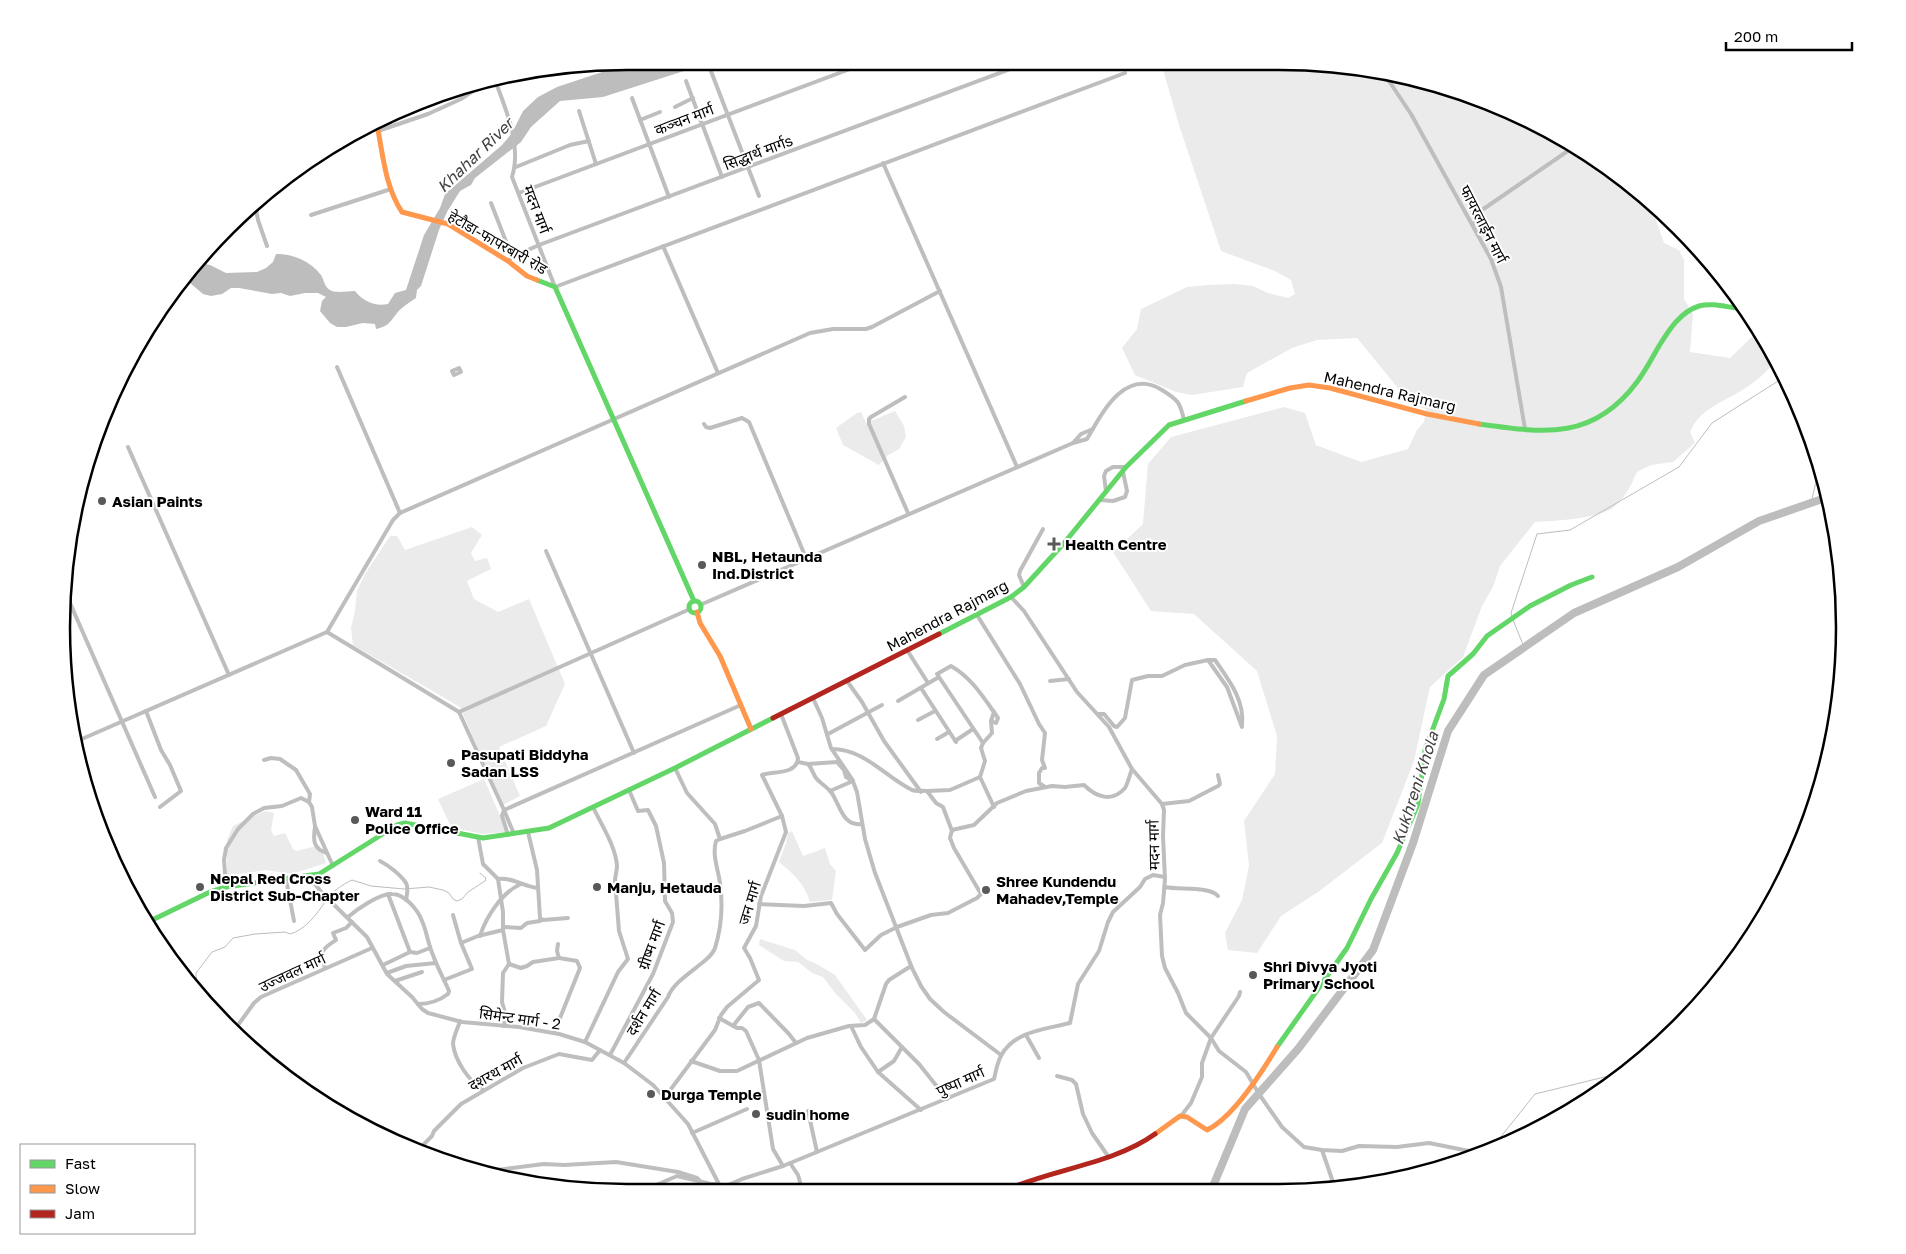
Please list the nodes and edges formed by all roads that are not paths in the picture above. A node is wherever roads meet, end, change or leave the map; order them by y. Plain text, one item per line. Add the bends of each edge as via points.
1 (711, 70) edge
2 (847, 70) edge
3 (1007, 70) edge
4 (1125, 73) dead end
5 (686, 81) dead end
6 (1389, 81) edge
7 (497, 86) edge
8 (469, 93) edge
9 (632, 98) dead end
10 (693, 98) junction
11 (675, 106) dead end
12 (579, 111) dead end
13 (660, 112) dead end
14 (728, 114) junction
15 (640, 120) junction
16 (702, 124) junction
17 (380, 127) edge
18 (378, 128) edge
19 (589, 141) junction
20 (649, 144) junction
21 (1568, 151) edge
22 (883, 163) junction
23 (596, 164) junction
24 (516, 167) junction
25 (748, 168) junction
26 (722, 178) junction
27 (391, 189) junction
28 (519, 193) junction
29 (759, 196) dead end
30 (669, 197) junction
31 (491, 203) dead end
32 (256, 211) edge
33 (311, 215) dead end
34 (1473, 225) junction
35 (267, 246) dead end
36 (539, 246) junction
37 (663, 246) junction
38 (510, 259) junction
39 (555, 287) junction
40 (940, 291) junction
41 (1735, 308) edge
42 (337, 367) dead end
43 (718, 374) junction
44 (904, 397) dead end
45 (614, 420) junction
46 (1184, 420) junction
47 (704, 424) dead end
48 (1093, 429) junction
49 (1525, 429) junction
50 (1073, 443) junction
51 (128, 447) dead end
52 (1017, 467) junction
53 (1125, 469) junction
54 (1106, 491) junction
55 (1100, 500) junction
56 (400, 513) junction
57 (908, 514) junction
58 (1043, 529) dead end
59 (546, 551) dead end
60 (806, 558) junction
61 (1592, 577) dead end
62 (1024, 587) junction
63 (1011, 597) junction
64 (694, 601) junction
65 (71, 604) edge
66 (700, 605) junction
67 (690, 609) junction
68 (697, 612) junction
69 (977, 615) junction
70 (327, 632) junction
71 (908, 650) junction
72 (590, 653) junction
73 (1208, 660) junction
74 (229, 675) junction
75 (939, 677) junction
76 (1069, 679) junction
77 (847, 681) junction
78 (1050, 682) dead end
79 (928, 683) junction
80 (920, 688) junction
81 (813, 698) junction
82 (898, 701) dead end
83 (741, 705) junction
84 (882, 705) dead end
85 (935, 710) junction
86 (146, 711) junction
87 (459, 712) junction
88 (868, 713) junction
89 (781, 714) junction
90 (1099, 714) junction
91 (918, 720) dead end
92 (123, 721) junction
93 (751, 729) junction
94 (973, 729) junction
95 (949, 732) junction
96 (828, 734) junction
97 (82, 739) edge
98 (937, 739) dead end
99 (983, 743) junction
100 (832, 749) junction
101 (634, 753) junction
102 (264, 760) dead end
103 (798, 762) junction
104 (808, 764) junction
105 (675, 768) junction
106 (1132, 769) junction
107 (1218, 775) dead end
108 (980, 777) junction
109 (853, 781) junction
110 (1044, 787) junction
111 (629, 790) junction
112 (830, 791) junction
113 (927, 791) junction
114 (921, 792) junction
115 (155, 797) dead end
116 (309, 802) junction
117 (1162, 804) junction
118 (994, 806) junction
119 (160, 807) dead end
120 (593, 807) junction
121 (504, 810) junction
122 (782, 816) junction
123 (862, 824) junction
124 (315, 827) junction
125 (952, 831) junction
126 (528, 832) junction
127 (511, 835) junction
128 (478, 837) junction
129 (720, 839) junction
130 (328, 853) junction
131 (380, 861) dead end
132 (333, 866) junction
133 (1165, 876) junction
134 (309, 877) junction
135 (286, 879) junction
136 (498, 879) junction
137 (521, 884) junction
138 (226, 887) junction
139 (1165, 887) junction
140 (538, 888) junction
141 (388, 894) junction
142 (1218, 896) dead end
143 (406, 900) junction
144 (501, 900) junction
145 (759, 904) junction
146 (453, 915) dead end
147 (348, 917) junction
148 (541, 918) junction
149 (568, 918) dead end
150 (153, 919) edge
151 (294, 921) dead end
152 (352, 922) junction
153 (897, 927) junction
154 (503, 928) junction
155 (480, 936) junction
156 (461, 944) junction
157 (558, 944) dead end
158 (372, 948) junction
159 (430, 948) junction
160 (410, 952) junction
161 (559, 958) junction
162 (436, 963) junction
163 (509, 964) junction
164 (383, 965) junction
165 (911, 966) junction
166 (325, 968) junction
167 (422, 972) dead end
168 (387, 973) junction
169 (444, 980) junction
170 (395, 981) junction
171 (1240, 992) dead end
172 (418, 1004) junction
173 (719, 1018) junction
174 (874, 1019) junction
175 (460, 1021) junction
176 (238, 1025) edge
177 (504, 1026) junction
178 (733, 1026) junction
179 (851, 1026) junction
180 (554, 1033) junction
181 (1026, 1035) junction
182 (1211, 1038) junction
183 (585, 1042) junction
184 (796, 1043) junction
185 (902, 1047) junction
186 (600, 1050) junction
187 (610, 1055) junction
188 (1001, 1055) junction
189 (1039, 1058) dead end
190 (758, 1060) junction
191 (691, 1062) junction
192 (624, 1063) junction
193 (878, 1072) junction
194 (1057, 1076) dead end
195 (1253, 1081) junction
196 (483, 1090) junction
197 (665, 1097) junction
198 (947, 1099) junction
199 (747, 1109) dead end
200 (921, 1110) junction
201 (808, 1111) dead end
202 (1181, 1116) junction
203 (692, 1133) junction
204 (423, 1145) edge
205 (1322, 1150) junction
206 (1466, 1151) edge
207 (817, 1152) junction
208 (1108, 1156) junction
209 (790, 1163) junction
210 (783, 1166) junction
211 (502, 1169) edge
212 (700, 1181) junction
213 (1333, 1181) edge
214 (661, 1184) edge
215 (710, 1184) edge
216 (718, 1184) edge
217 (727, 1184) edge
218 (801, 1184) edge
219 (1022, 1184) edge

1 - 14 street
2 - 14 street, कञ्चन मार्ग
3 - 25 street, सिद्धार्थ मार्गs
4 - 22 street
5 - 10 street
6 - 34 street, फायरलाईन मार्ग via 1412,114
7 - 24 street, मदन मार्ग via 510,121
8 - 17 street via 428,114
9 - 15 street
10 - 11 street
10 - 16 street
12 - 19 street
13 - 15 street
14 - 16 street, कञ्चन मार्ग
14 - 25 street
15 - 20 street
16 - 20 street, कञ्चन मार्ग
16 - 26 street
18 - 27 main road, हेटौडा-फापरबारी रोड
19 - 23 street
19 - 24 street via 570,145
20 - 23 street, कञ्चन मार्ग
20 - 30 street
21 - 34 street via 1482,210
22 - 37 street
22 - 40 street
23 - 28 street, कञ्चन मार्ग
24 - 28 street, मदन मार्ग via 512,178
25 - 26 street, सिद्धार्थ मार्गs
25 - 29 street
26 - 30 street, सिद्धार्थ मार्गs
27 - 33 street
27 - 38 main road, हेटौडा-फापरबारी रोड via 402,212 448,224
28 - 36 street, मदन मार्ग
30 - 36 street, सिद्धार्थ मार्गs
31 - 38 street
32 - 35 street
34 - 49 street, फायरलाईन मार्ग via 1501,287
36 - 38 street, सिद्धार्थ मार्गs
36 - 39 street, मदन मार्ग
37 - 39 street
37 - 43 street
38 - 39 main road, हेटौडा-फापरबारी रोड via 527,276
39 - 45 main road
40 - 43 street via 872,327 810,334
40 - 52 street
41 - 49 main road, Mahendra Rajmarg via 1701,306 1683,315 1656,349 1638,380 1608,410 1589,423 1555,432
42 - 56 street
43 - 45 street
44 - 57 street via 871,417 869,424
45 - 56 street
45 - 64 main road
46 - 48 street via 1178,400 1157,387 1139,385 1131,386 1113,398
46 - 49 main road, Mahendra Rajmarg via 1309,385 1488,427
46 - 53 main road, Mahendra Rajmarg via 1169,425
47 - 60 street via 710,428 742,418 749,422
48 - 50 street via 1080,434
48 - 50 street via 1088,439
50 - 52 street
51 - 74 street
52 - 57 street
53 - 54 main road, Mahendra Rajmarg
53 - 54 street via 1113,467 1106,471
53 - 55 street via 1125,497
54 - 55 main road, Mahendra Rajmarg
55 - 62 main road, Mahendra Rajmarg
56 - 70 street
57 - 60 street
58 - 62 street via 1020,571
59 - 72 street
60 - 66 street
61 - 195 main road via 1530,606 1487,636 1473,654 1448,676 1441,708 1425,750 1418,804 1397,853 1336,966
62 - 63 main road, Mahendra Rajmarg
63 - 69 main road, Mahendra Rajmarg
63 - 76 street, मदन मार्ग via 1024,611
64 - 66 main road
64 - 67 main road
65 - 92 street
66 - 68 main road
67 - 68 main road
67 - 72 street
68 - 83 main road
69 - 71 main road, Mahendra Rajmarg
69 - 110 street via 1020,684 1038,724 1045,732 1042,760 1045,768 1040,770 1039,783
70 - 74 street
70 - 87 street
71 - 77 main road, Mahendra Rajmarg
71 - 79 street
72 - 87 street
72 - 101 street
73 - 73 street via 1227,688 1242,727 1239,699 1231,683 1215,660
73 - 90 street via 1185,665 1162,676 1132,680 1125,718 1117,727 1104,714
74 - 86 street
75 - 79 street
75 - 94 street
75 - 99 street via 937,674 951,666 963,673 994,712 998,721 996,724 991,721 992,733
76 - 78 street
76 - 90 street, मदन मार्ग
77 - 81 main road, Mahendra Rajmarg
77 - 88 street
79 - 80 street
80 - 82 street
80 - 85 street
81 - 89 main road, Mahendra Rajmarg
81 - 96 street
83 - 93 main road
83 - 101 street
84 - 88 street
85 - 91 street
85 - 95 street
86 - 92 street
86 - 119 street via 182,791
87 - 121 street
88 - 96 street
88 - 114 street
89 - 93 main road, Mahendra Rajmarg
89 - 103 street
90 - 106 street, मदन मार्ग
92 - 97 street
92 - 115 street
93 - 105 main road, Mahendra Rajmarg
94 - 95 street via 955,742
94 - 99 street
95 - 98 street
96 - 100 street
99 - 108 street via 981,752 985,761
100 - 109 street
100 - 114 street via 846,750 873,762 909,788
101 - 121 street
102 - 116 street via 280,759 296,770 310,794
103 - 104 street
103 - 122 street, जन मार्ग via 793,768 762,775
104 - 109 street via 837,762 846,777
104 - 112 street via 816,778
105 - 111 main road, Mahendra Rajmarg
105 - 129 street via 687,793 715,824
106 - 110 street via 1125,787 1113,797 1104,798 1084,785
106 - 117 street, मदन मार्ग
107 - 117 street via 1218,786 1193,799
108 - 113 street via 950,790
108 - 118 street
109 - 112 street
109 - 123 street
110 - 118 street via 1026,791
111 - 120 main road, Mahendra Rajmarg
111 - 187 street, ग्रीष्म मार्ग via 638,811 648,810 656,826 664,863 665,901 673,922 653,974
112 - 123 street via 847,820
113 - 114 street
113 - 125 street via 943,807
116 - 124 street
116 - 138 street via 300,798 282,806 264,808 240,827 226,848
117 - 133 street, मदन मार्ग
118 - 125 street via 974,825
120 - 126 main road, Mahendra Rajmarg via 549,828
120 - 183 street via 618,869 615,881 619,931 628,959 618,972
121 - 127 street
122 - 129 street
122 - 145 street, जन मार्ग via 786,832
123 - 153 street via 875,873
124 - 130 street
124 - 130 street via 314,843
125 - 153 street via 950,838 954,848 981,894 948,914 931,915
126 - 127 main road, Mahendra Rajmarg
126 - 140 street
127 - 128 main road, Mahendra Rajmarg
128 - 132 main road, Mahendra Rajmarg via 405,823
128 - 136 street via 483,864
129 - 192 street, दर्शन मार्ग via 714,849 721,885 722,916 714,950 671,988
130 - 132 street
131 - 143 street via 405,882
132 - 134 main road, Mahendra Rajmarg
133 - 139 street, मदन मार्ग
133 - 181 street, पुष्पा मार्ग via 1145,879 1113,912 1099,951 1078,984 1070,1023
134 - 135 main road, Mahendra Rajmarg
134 - 147 street, सिमेन्ट मार्ग - 2
135 - 138 main road, Mahendra Rajmarg
135 - 151 street
136 - 137 street via 511,879
136 - 144 street
137 - 140 street
137 - 144 street via 508,891
138 - 150 main road, Mahendra Rajmarg
139 - 142 street via 1207,890
139 - 182 street, मदन मार्ग via 1160,915 1165,968 1186,1013
140 - 148 street
141 - 143 street
141 - 147 street
141 - 160 street
143 - 159 street via 422,920
144 - 154 street
144 - 155 street via 487,918
145 - 153 street via 804,906 831,903 865,950 881,935
145 - 173 street, जन मार्ग via 756,926 744,948 760,980 727,1007
146 - 156 street
147 - 152 street, सिमेन्ट मार्ग - 2
148 - 149 street
148 - 154 street via 521,928
152 - 158 street, सिमेन्ट मार्ग - 2 via 367,937
152 - 166 street via 346,928 333,932 336,940 323,950
153 - 165 street
154 - 155 street
154 - 163 street
155 - 156 street
156 - 169 street via 472,969
157 - 161 street
158 - 164 street, सिमेन्ट मार्ग - 2
158 - 166 street, उज्जवल मार्ग
159 - 160 street
159 - 162 street
160 - 164 street
161 - 163 street via 532,962 520,968
161 - 180 street via 577,960 580,968
162 - 168 street via 406,966
162 - 169 street
163 - 177 street via 503,973
164 - 168 street, सिमेन्ट मार्ग - 2
165 - 174 street via 886,984
165 - 188 street via 930,999
166 - 176 street, उज्जवल मार्ग via 261,997
167 - 170 street
168 - 170 street, सिमेन्ट मार्ग - 2
169 - 172 street via 448,994 434,1002
170 - 172 street, सिमेन्ट मार्ग - 2
171 - 182 street
172 - 175 street, सिमेन्ट मार्ग - 2 via 428,1013
173 - 178 street
173 - 191 street, जन मार्ग via 715,1030
174 - 179 street via 865,1025
174 - 185 street
175 - 177 street, सिमेन्ट मार्ग - 2
175 - 196 street via 453,1042 456,1056
177 - 180 street, सिमेन्ट मार्ग - 2
178 - 184 street via 748,1007 759,1003
178 - 190 street via 746,1031
179 - 184 street
179 - 193 street
180 - 183 street, सिमेन्ट मार्ग - 2
181 - 188 street, पुष्पा मार्ग via 1012,1042
181 - 189 street
182 - 195 street, मदन मार्ग via 1218,1051
182 - 202 street via 1202,1063 1202,1077 1191,1103
183 - 186 street, सिमेन्ट मार्ग - 2
184 - 190 street
185 - 193 street via 894,1061
185 - 198 street
186 - 187 street, सिमेन्ट मार्ग - 2
186 - 196 street, दशरथ मार्ग via 592,1060 559,1054 523,1068
187 - 192 street, सिमेन्ट मार्ग - 2
188 - 198 street, पुष्पा मार्ग via 994,1079
190 - 191 street via 737,1071 727,1072
190 - 210 street via 773,1149
191 - 197 street, जन मार्ग
192 - 197 street, सिमेन्ट मार्ग - 2
193 - 200 street
194 - 208 street via 1076,1084 1083,1114
195 - 202 main road via 1213,1129 1207,1130
195 - 205 street, मदन मार्ग via 1264,1102 1292,1137 1304,1147
196 - 204 street, दशरथ मार्ग via 461,1104
197 - 203 street, सिमेन्ट मार्ग - 2
198 - 200 street, पुष्पा मार्ग
199 - 203 street
200 - 207 street, पुष्पा मार्ग
201 - 207 street
202 - 208 main road via 1136,1146
203 - 216 street, सिमेन्ट मार्ग - 2
205 - 206 street, मदन मार्ग via 1342,1151 1359,1146 1398,1148 1429,1143
205 - 213 street
207 - 209 street, पुष्पा मार्ग
208 - 219 main road
209 - 210 street, पुष्पा मार्ग
209 - 218 street
210 - 217 street, पुष्पा मार्ग
211 - 212 street via 544,1164 616,1162 678,1172
212 - 214 street via 677,1176
212 - 215 street

